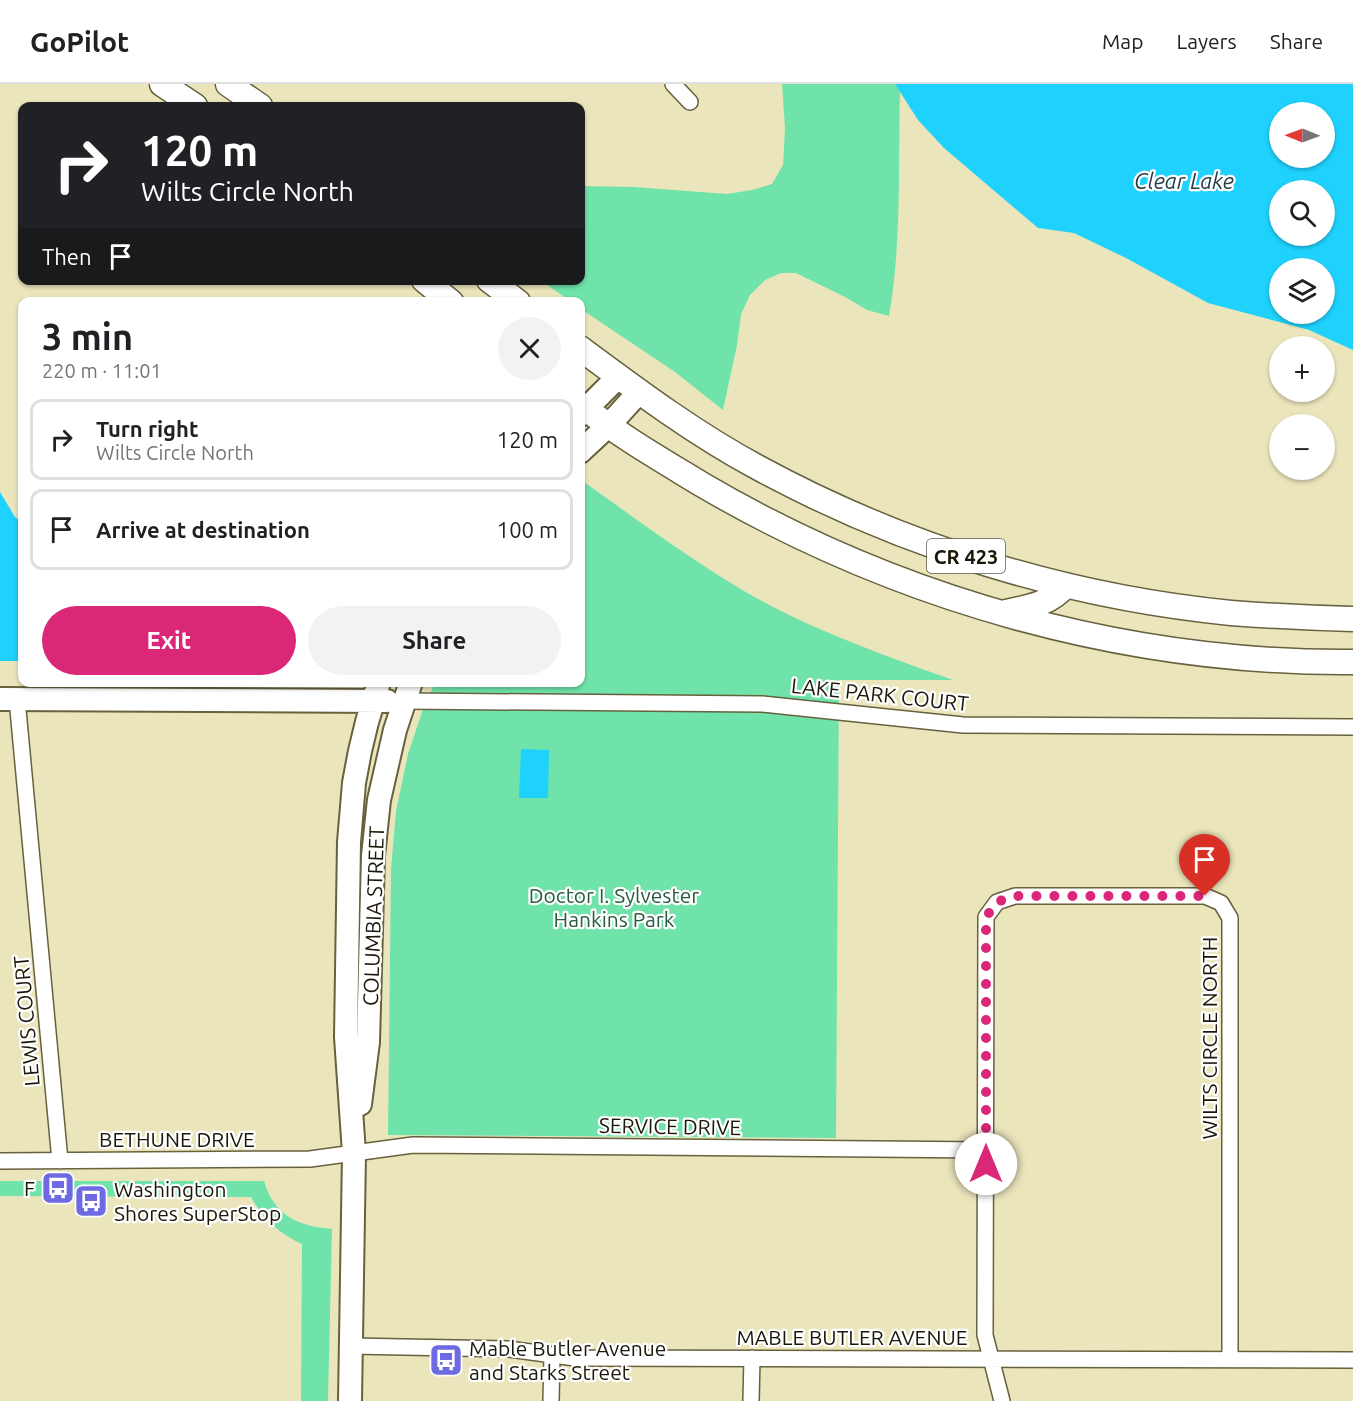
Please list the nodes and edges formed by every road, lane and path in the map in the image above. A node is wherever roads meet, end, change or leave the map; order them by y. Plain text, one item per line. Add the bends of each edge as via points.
1 (162, 84) edge
2 (228, 84) edge
3 (673, 84) edge
4 (189, 102) edge
5 (254, 102) edge
6 (690, 102) dead end
7 (429, 285) edge
8 (496, 285) edge
9 (445, 297) edge
10 (511, 297) edge
11 (585, 352) edge
12 (618, 377) junction
13 (639, 392) junction
14 (585, 407) edge
15 (585, 410) edge
16 (609, 425) junction
17 (585, 447) edge
18 (1066, 585) junction
19 (1001, 613) junction
20 (1353, 619) edge
21 (1353, 662) edge
22 (376, 691) edge
23 (407, 692) edge
24 (8, 699) edge
25 (1353, 727) edge
26 (986, 1150) junction
27 (354, 1153) junction
28 (0, 1161) edge
29 (60, 1161) junction
30 (351, 1346) junction
31 (552, 1355) junction
32 (752, 1358) junction
33 (990, 1359) junction
34 (1230, 1359) junction
35 (1353, 1360) edge
36 (350, 1401) edge
37 (552, 1401) edge
38 (751, 1401) edge
39 (1002, 1401) edge

1 - 4 main road
2 - 5 main road
3 - 6 street
7 - 9 main road
8 - 10 main road
11 - 12 main road, CR 423
12 - 13 main road, CR 423
12 - 14 street
13 - 16 street
13 - 18 main road, CR 423 via 757,467 874,523 1005,569
15 - 16 main road, CR 423
16 - 17 street
16 - 19 main road, CR 423 via 732,502 818,546 915,586
18 - 19 main road via 1037,605
18 - 20 main road, CR 423 via 1229,612
19 - 21 main road, CR 423 via 1178,650 1291,661
22 - 23 street
22 - 24 street
22 - 27 street, COLUMBIA STREET via 354,783 349,842 346,1037
23 - 25 street, LAKE PARK COURT via 762,704 963,725
23 - 27 street, COLUMBIA STREET via 386,765 376,822 368,1042
24 - 29 street, LEWIS COURT
26 - 27 street, SERVICE DRIVE via 413,1145
26 - 33 street, WILTS CIRCLE NORTH via 985,1335
26 - 34 street, WILTS CIRCLE NORTH via 986,917 997,902 1015,896 1205,896 1221,903 1230,918
27 - 29 street, BETHUNE DRIVE via 310,1159
27 - 30 street, COLUMBIA STREET
28 - 29 street, BETHUNE DRIVE
30 - 31 street, MABLE BUTLER AVENUE via 508,1349
30 - 36 street, COLUMBIA STREET
31 - 32 street, MABLE BUTLER AVENUE
31 - 37 street
32 - 33 street, MABLE BUTLER AVENUE
32 - 38 street
33 - 34 street, MABLE BUTLER AVENUE
33 - 39 street, WILTS CIRCLE NORTH
34 - 35 street, MABLE BUTLER AVENUE

